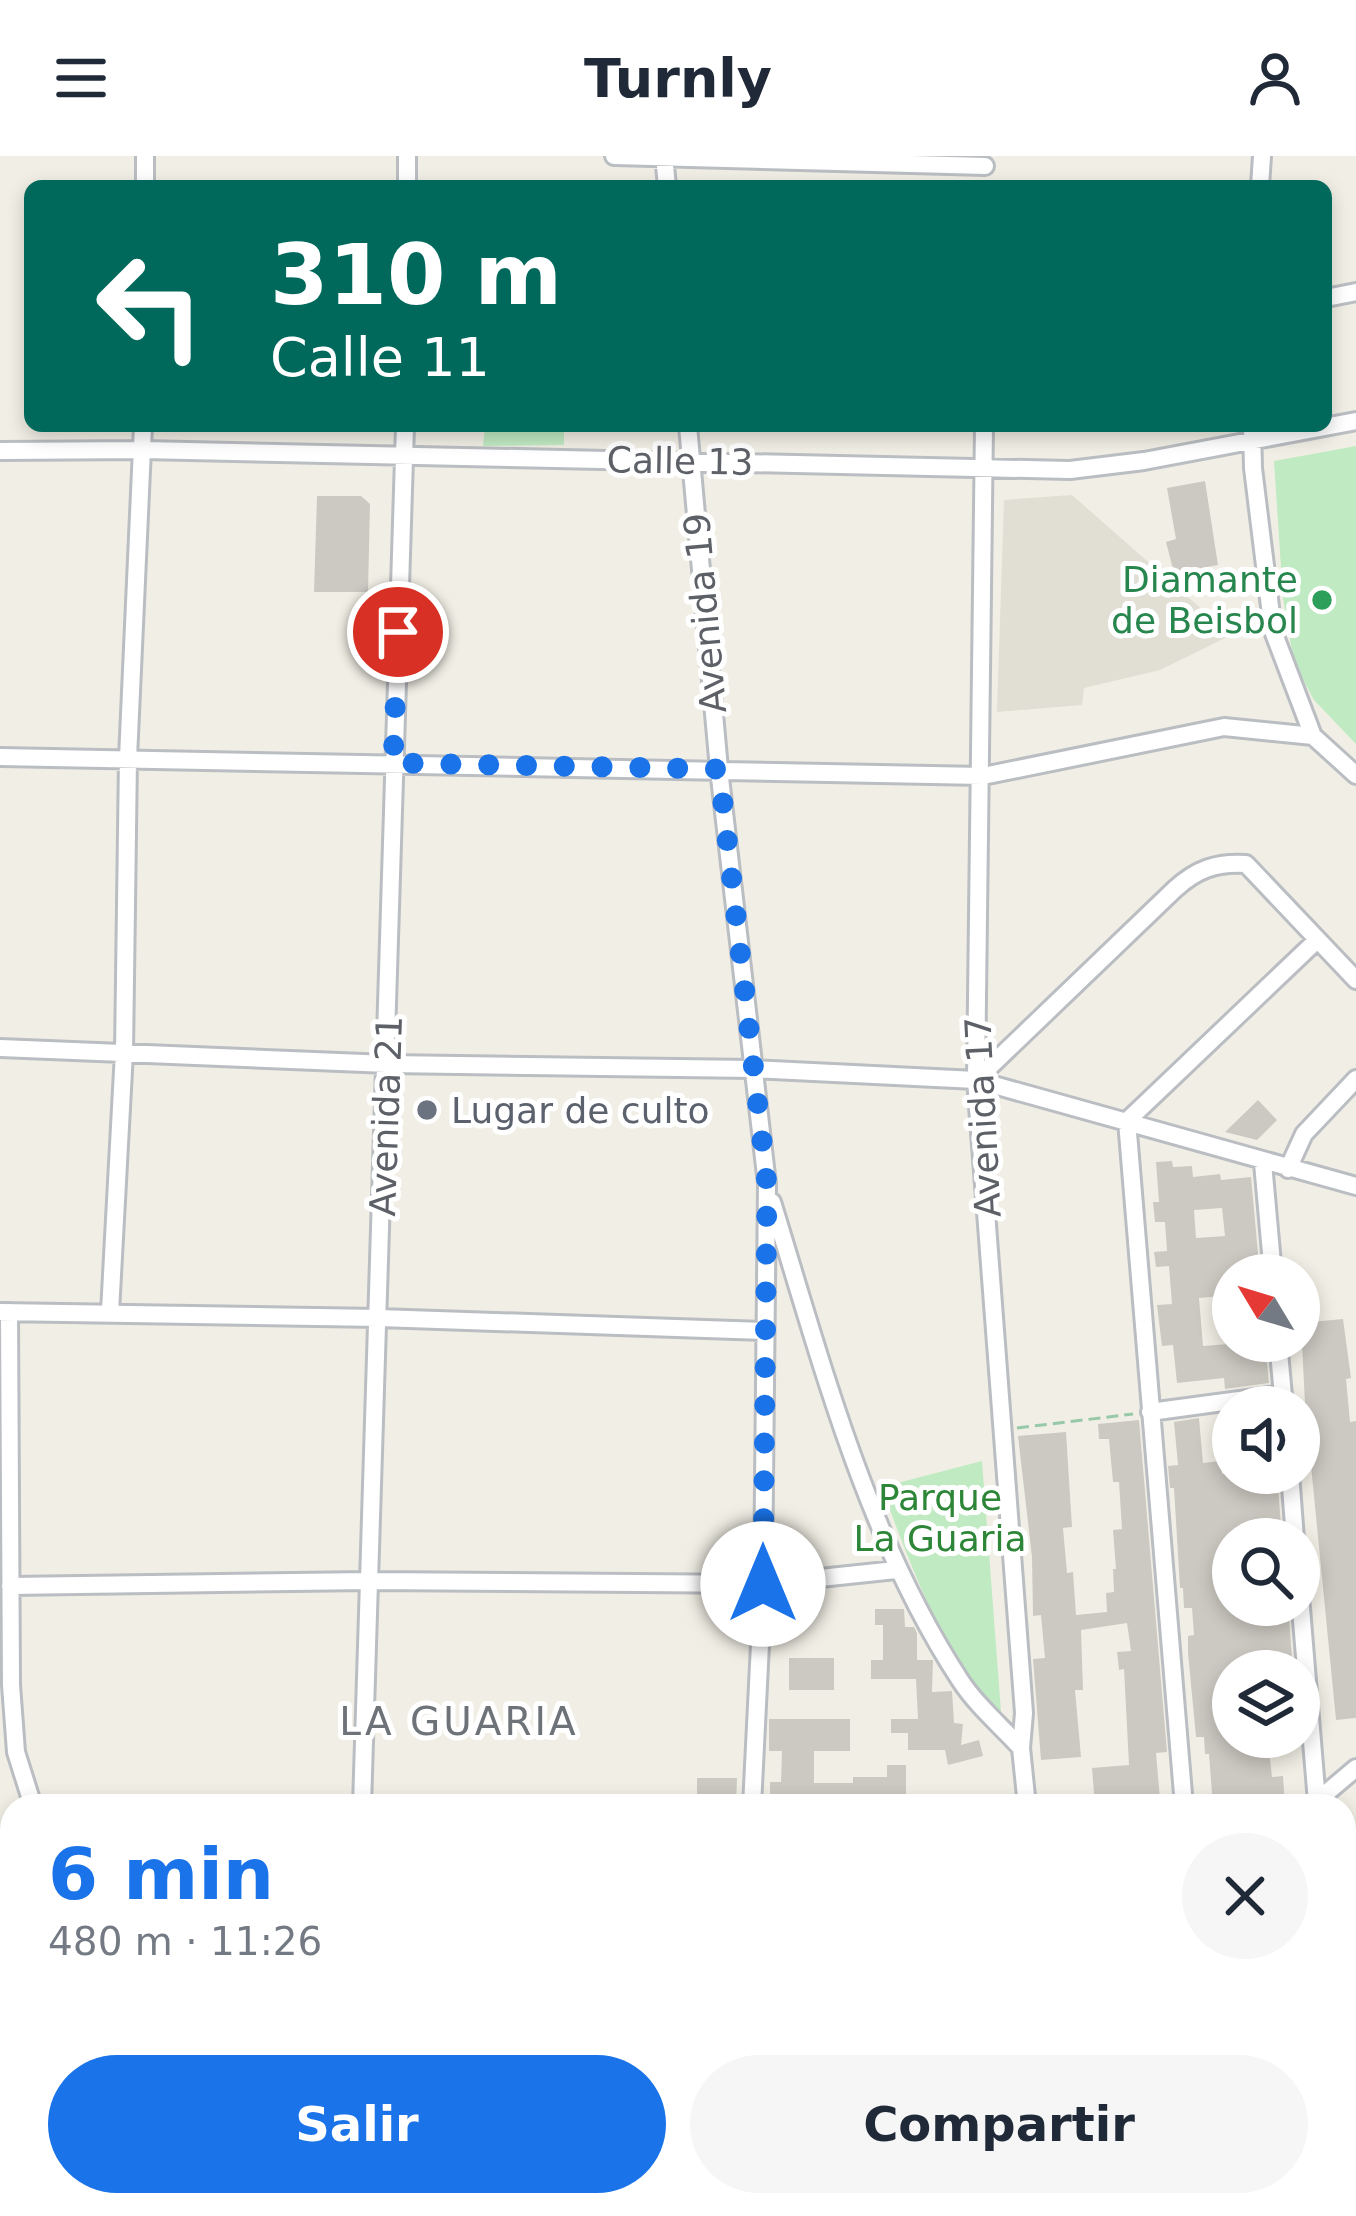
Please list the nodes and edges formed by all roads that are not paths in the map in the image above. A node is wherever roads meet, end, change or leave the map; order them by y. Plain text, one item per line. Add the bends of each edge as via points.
1 (614, 156) edge
2 (664, 157) edge
3 (986, 161) edge
4 (143, 432) edge
5 (405, 432) edge
6 (689, 432) edge
7 (984, 432) edge
8 (1252, 433) edge
9 (143, 450) junction
10 (0, 451) edge
11 (405, 457) junction
12 (692, 461) junction
13 (984, 470) junction
14 (1313, 736) junction
15 (0, 758) edge
16 (128, 758) junction
17 (393, 763) junction
18 (719, 769) junction
19 (1356, 775) edge
20 (983, 776) junction
21 (1316, 940) junction
22 (1356, 980) edge
23 (0, 1048) edge
24 (124, 1052) junction
25 (388, 1064) junction
26 (754, 1069) junction
27 (1356, 1079) edge
28 (976, 1080) junction
29 (1126, 1120) junction
30 (1263, 1163) junction
31 (1288, 1169) junction
32 (767, 1184) junction
33 (1356, 1186) edge
34 (1271, 1254) edge
35 (4, 1312) edge
36 (110, 1312) junction
37 (379, 1318) junction
38 (764, 1331) junction
39 (1212, 1407) edge
40 (1150, 1412) junction
41 (896, 1570) junction
42 (369, 1581) junction
43 (763, 1584) junction
44 (10, 1586) junction
45 (1302, 1626) edge
46 (1021, 1748) junction
47 (1356, 1768) edge
48 (29, 1794) edge
49 (362, 1794) edge
50 (753, 1794) edge
51 (1026, 1794) edge
52 (1183, 1794) edge
53 (1313, 1794) edge
54 (1326, 1794) edge

1 - 2 street
2 - 3 street
4 - 9 street
5 - 11 street, Avenida 21
6 - 12 street, Avenida 19
7 - 13 street, Avenida 17
8 - 13 street, Calle 13 via 1144,461
8 - 14 street via 1274,631
9 - 10 street, Calle 13
9 - 11 street, Calle 13
9 - 16 street
11 - 12 street, Calle 13
11 - 17 street, Avenida 21
12 - 13 street, Calle 13
12 - 18 street, Avenida 19
13 - 20 street, Avenida 17
14 - 19 street
14 - 20 street via 1224,727
15 - 16 street
16 - 17 street
16 - 24 street
17 - 18 street
17 - 25 street, Avenida 21
18 - 20 street
18 - 26 street, Avenida 19
20 - 28 street, Avenida 17
21 - 22 street
21 - 28 street via 1246,864 1219,862 1174,889
21 - 29 street
23 - 24 street
24 - 25 street
24 - 36 street
25 - 26 street
25 - 37 street, Avenida 21
26 - 28 street
26 - 32 street, Avenida 19
27 - 31 street via 1304,1134
28 - 29 street
28 - 46 street, Avenida 17
29 - 30 street
29 - 40 street
30 - 31 street
30 - 34 street
31 - 33 street
32 - 38 street, Avenida 19
32 - 41 street
35 - 36 street
35 - 44 street
36 - 37 street
37 - 38 street
37 - 42 street, Avenida 21
38 - 43 street, Avenida 19
39 - 40 street
40 - 52 street
41 - 43 street
41 - 46 street via 962,1684
42 - 43 street
42 - 44 street
42 - 49 street, Avenida 21
43 - 50 street, Avenida 19
44 - 48 street via 16,1752
45 - 53 street
46 - 51 street, Avenida 17
47 - 54 street

